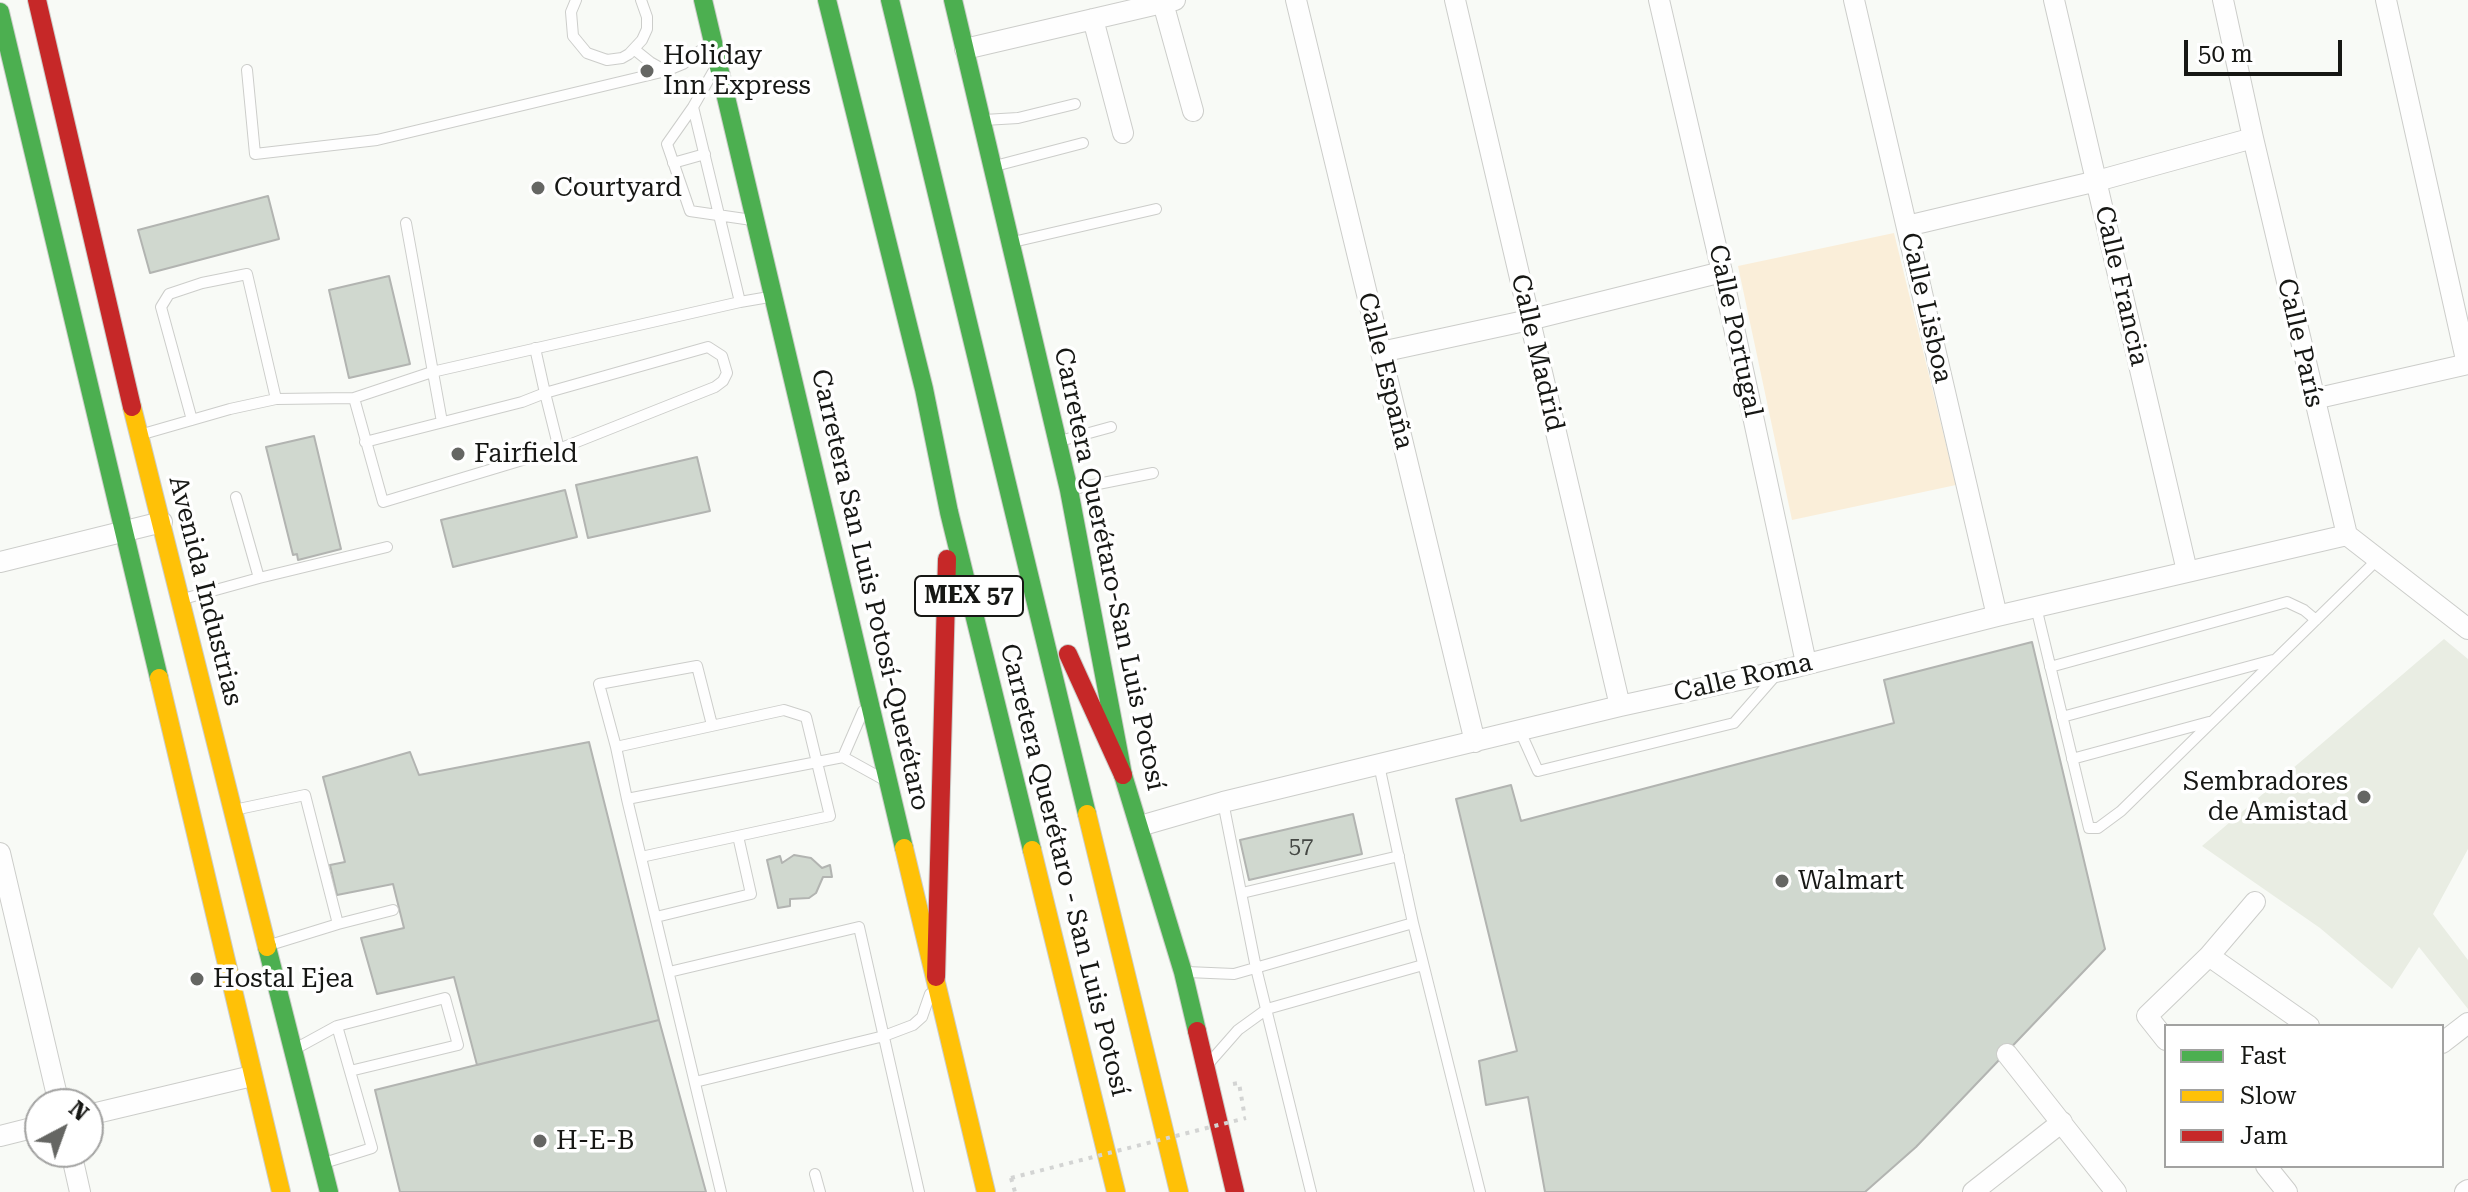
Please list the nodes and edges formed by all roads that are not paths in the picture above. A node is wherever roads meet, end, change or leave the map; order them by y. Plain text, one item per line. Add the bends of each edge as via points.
1 (37, 0) edge
2 (576, 0) edge
3 (703, 0) edge
4 (827, 0) edge
5 (890, 0) edge
6 (953, 0) edge
7 (1296, 0) edge
8 (1455, 0) edge
9 (1659, 0) edge
10 (1854, 0) edge
11 (2054, 0) edge
12 (2223, 0) edge
13 (2386, 0) edge
14 (1169, 1) edge
15 (646, 2) edge
16 (1128, 5) edge
17 (0, 12) edge
18 (1093, 19) junction
19 (713, 41) junction
20 (965, 49) junction
21 (635, 50) junction
22 (718, 63) junction
23 (247, 70) dead end
24 (666, 71) junction
25 (1075, 104) dead end
26 (693, 107) junction
27 (1193, 111) dead end
28 (982, 120) junction
29 (1123, 133) dead end
30 (2253, 138) junction
31 (1083, 143) dead end
32 (705, 154) junction
33 (673, 163) junction
34 (993, 166) junction
35 (2097, 181) junction
36 (1156, 209) dead end
37 (719, 215) junction
38 (755, 221) junction
39 (406, 223) dead end
40 (1907, 226) junction
41 (1011, 242) junction
42 (1722, 272) junction
43 (773, 296) junction
44 (740, 302) junction
45 (1529, 320) junction
46 (535, 348) junction
47 (1381, 352) junction
48 (2468, 364) edge
49 (432, 372) junction
50 (545, 393) junction
51 (354, 398) junction
52 (276, 399) junction
53 (2314, 399) junction
54 (192, 420) junction
55 (442, 422) junction
56 (1111, 427) dead end
57 (139, 436) junction
58 (365, 442) junction
59 (1058, 442) junction
60 (559, 449) junction
61 (1153, 473) dead end
62 (1069, 490) junction
63 (236, 497) dead end
64 (949, 512) junction
65 (162, 522) junction
66 (123, 531) junction
67 (2347, 535) junction
68 (387, 547) dead end
69 (2378, 559) junction
70 (0, 562) edge
71 (2187, 571) junction
72 (1031, 572) junction
73 (259, 578) junction
74 (182, 599) junction
75 (2036, 607) junction
76 (1997, 616) junction
77 (2316, 620) junction
78 (2468, 629) edge
79 (2276, 659) junction
80 (1806, 663) junction
81 (2050, 667) junction
82 (1780, 671) junction
83 (869, 699) junction
84 (1620, 706) junction
85 (2062, 717) junction
86 (2213, 721) junction
87 (712, 725) junction
88 (1520, 731) junction
89 (1475, 742) junction
90 (616, 747) junction
91 (843, 757) junction
92 (2072, 759) junction
93 (817, 762) junction
94 (1379, 765) junction
95 (1123, 775) junction
96 (889, 783) junction
97 (627, 799) junction
98 (1223, 802) junction
99 (232, 810) junction
100 (1140, 826) junction
101 (738, 836) junction
102 (0, 853) edge
103 (1399, 856) junction
104 (641, 857) junction
105 (1242, 893) junction
106 (2255, 902) dead end
107 (393, 910) dead end
108 (656, 917) junction
109 (1413, 923) junction
110 (338, 924) junction
111 (267, 946) junction
112 (2209, 956) junction
113 (1423, 965) junction
114 (1256, 968) junction
115 (669, 972) junction
116 (1183, 972) junction
117 (936, 977) junction
118 (1267, 1009) junction
119 (2468, 1023) edge
120 (2306, 1024) edge
121 (337, 1026) junction
122 (884, 1036) junction
123 (2164, 1037) edge
124 (2444, 1041) edge
125 (293, 1050) junction
126 (2007, 1054) dead end
127 (1206, 1067) junction
128 (350, 1071) junction
129 (252, 1076) junction
130 (695, 1082) junction
131 (55, 1088) edge
132 (104, 1111) edge
133 (2062, 1122) junction
134 (24, 1130) edge
135 (0, 1136) edge
136 (323, 1164) junction
137 (75, 1168) edge
138 (2275, 1169) edge
139 (815, 1174) dead end
140 (80, 1192) edge
141 (281, 1192) edge
142 (329, 1192) edge
143 (721, 1192) edge
144 (820, 1192) edge
145 (919, 1192) edge
146 (986, 1192) edge
147 (1116, 1192) edge
148 (1179, 1192) edge
149 (1235, 1192) edge
150 (1311, 1192) edge
151 (1480, 1192) edge
152 (1973, 1192) edge
153 (2116, 1192) edge
154 (2287, 1192) edge

1 - 57 main road, Avenida Industrias
2 - 21 lane via 570,24 587,53 607,60
3 - 19 main road, Carretera San Luis Potosí-Querétaro
4 - 64 main road, Carretera Querétaro - San Luis Potosí / MEX 57 via 924,389
5 - 72 main road, Carretera Querétaro - San Luis Potosí / MEX 57
6 - 20 main road, Carretera Querétaro-San Luis Potosí
7 - 47 street, Calle España
8 - 45 street, Calle Madrid
9 - 42 street, Calle Portugal
10 - 40 street, Calle Lisboa
11 - 35 street, Calle Francia
12 - 30 street, Calle París
13 - 48 street
14 - 16 street
14 - 27 street
15 - 21 lane via 647,29
16 - 18 street
17 - 66 main road
18 - 20 street
18 - 29 street
19 - 22 main road, Carretera San Luis Potosí-Querétaro
19 - 24 lane
20 - 28 main road, Carretera Querétaro-San Luis Potosí
21 - 24 lane
22 - 26 lane
22 - 38 main road, Carretera San Luis Potosí-Querétaro
23 - 24 lane via 255,154 377,140
25 - 28 lane via 1018,118
26 - 32 lane
26 - 33 lane via 667,144
28 - 34 main road, Carretera Querétaro-San Luis Potosí
30 - 35 street
30 - 53 street, Calle París
31 - 34 lane
32 - 33 lane
32 - 37 lane
33 - 37 lane via 690,211
34 - 41 main road, Carretera Querétaro-San Luis Potosí
35 - 40 street
35 - 71 street, Calle Francia
36 - 41 lane
37 - 38 lane
37 - 44 lane
38 - 43 main road, Carretera San Luis Potosí-Querétaro
39 - 49 lane
40 - 76 street, Calle Lisboa
41 - 59 main road, Carretera Querétaro-San Luis Potosí
42 - 45 street
42 - 80 street, Calle Portugal
43 - 44 lane
43 - 83 main road, Carretera San Luis Potosí-Querétaro
44 - 46 lane
45 - 47 street
45 - 84 street, Calle Madrid
46 - 49 lane
46 - 50 lane
47 - 89 street, Calle España
48 - 53 street
49 - 51 lane
49 - 55 lane
50 - 55 lane
50 - 60 lane
50 - 60 lane via 708,347 722,356 727,373 715,387
51 - 52 lane
51 - 58 lane
52 - 54 lane
52 - 54 lane via 247,274 202,283 169,294 161,307
53 - 67 street, Calle París
54 - 57 lane
55 - 58 lane
56 - 59 lane
57 - 65 main road, Avenida Industrias
58 - 60 lane via 383,502
59 - 62 main road, Carretera Querétaro-San Luis Potosí
61 - 62 lane
62 - 95 main road, Carretera Querétaro-San Luis Potosí
63 - 73 lane
64 - 117 main road
64 - 147 main road, Carretera Querétaro - San Luis Potosí / MEX 57
65 - 66 street
65 - 74 main road, Avenida Industrias
66 - 70 street
66 - 129 main road
67 - 69 street
67 - 71 street, Calle Roma
68 - 73 lane
69 - 77 lane
69 - 78 street
71 - 75 street, Calle Roma
72 - 95 main road
72 - 148 main road, Carretera Querétaro - San Luis Potosí / MEX 57
73 - 74 lane
74 - 99 main road, Avenida Industrias
75 - 76 street, Calle Roma
75 - 81 lane
76 - 80 street, Calle Roma
77 - 79 lane
77 - 81 lane via 2287,602
79 - 85 lane
79 - 86 lane
80 - 82 street, Calle Roma
81 - 85 lane
82 - 84 street, Calle Roma
82 - 88 lane via 1734,723 1538,771
83 - 91 lane
83 - 96 main road, Carretera San Luis Potosí-Querétaro
84 - 88 street, Calle Roma
85 - 92 lane
86 - 92 lane
86 - 92 lane via 2098,828 2089,828
87 - 90 lane
87 - 90 lane via 697,666 599,684
87 - 93 lane via 784,710 806,717
88 - 89 street, Calle Roma
89 - 94 street, Calle Roma
90 - 97 lane
91 - 93 lane
91 - 96 lane
93 - 97 lane
93 - 101 lane via 830,816
94 - 98 street, Calle Roma
94 - 103 lane
95 - 100 main road, Carretera Querétaro-San Luis Potosí
96 - 117 main road, Carretera San Luis Potosí-Querétaro
97 - 104 lane
98 - 100 street, Calle Roma
98 - 105 lane
99 - 110 lane via 305,795
99 - 111 main road, Avenida Industrias
100 - 116 main road, Carretera Querétaro-San Luis Potosí
101 - 104 lane
101 - 108 lane via 751,894
102 - 131 street
103 - 105 lane
103 - 109 lane
104 - 108 lane
105 - 114 lane
106 - 112 street
107 - 110 lane
108 - 115 lane
109 - 113 lane
109 - 114 lane
110 - 111 lane
111 - 125 main road, Avenida Industrias
112 - 120 street
112 - 123 street via 2147,1016
113 - 118 lane
113 - 151 lane
114 - 116 lane via 1234,974
114 - 118 lane
115 - 122 lane via 859,927
115 - 130 lane
116 - 127 main road, Carretera Querétaro-San Luis Potosí
117 - 122 lane via 922,1017
117 - 146 main road, Carretera San Luis Potosí-Querétaro
118 - 127 lane via 1238,1030
118 - 150 lane
119 - 124 street
121 - 125 lane
121 - 128 lane
121 - 128 lane via 445,998 458,1045
122 - 130 lane
122 - 145 lane
125 - 136 main road, Avenida Industrias
126 - 133 street
127 - 149 main road, Carretera Querétaro-San Luis Potosí
128 - 136 lane via 372,1148
129 - 132 street
129 - 141 main road
130 - 143 lane
133 - 152 street
133 - 153 street
134 - 135 street
136 - 142 main road, Avenida Industrias
137 - 140 street
138 - 154 street
139 - 144 lane

